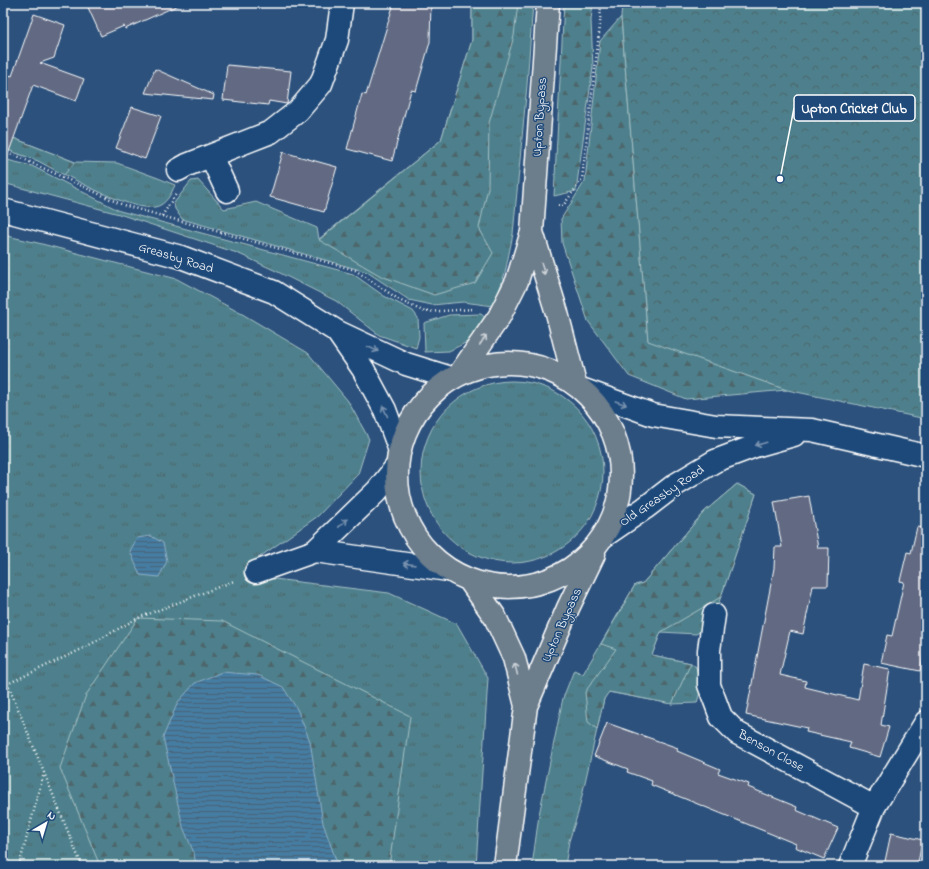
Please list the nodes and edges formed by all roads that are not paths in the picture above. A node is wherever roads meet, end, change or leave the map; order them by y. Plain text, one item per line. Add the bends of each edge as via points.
1 (342, 3) edge
2 (548, 3) edge
3 (211, 156) junction
4 (178, 170) dead end
5 (228, 191) dead end
6 (3, 210) edge
7 (532, 232) junction
8 (338, 332) junction
9 (456, 375) junction
10 (580, 387) junction
11 (812, 430) junction
12 (926, 456) edge
13 (398, 457) junction
14 (602, 540) junction
15 (315, 551) junction
16 (448, 570) junction
17 (256, 572) road end
18 (470, 581) junction
19 (714, 615) dead end
20 (526, 706) junction
21 (926, 722) edge
22 (874, 807) junction
23 (505, 866) edge
24 (850, 866) edge

1 - 3 main road via 337,40 320,84 298,111 271,132
2 - 7 main road, Upton Bypass
3 - 4 main road
3 - 5 main road
6 - 8 main road, Greasby Road via 181,257 274,292
9 -> 7 main road, Upton Bypass via 499,317 516,281
7 -> 10 main road, Upton Bypass
8 -> 9 main road, Greasby Road via 406,364
13 -> 8 main road, Greasby Road via 385,410 363,369
9 - 10 main road via 490,363 520,362 549,369
9 - 13 main road via 433,391 418,407 407,426
10 -> 11 main road, Old Greasby Road via 652,415 716,426
10 - 14 main road, Upton Bypass via 604,414 618,443 622,475 618,507
11 - 12 main road, Old Greasby Road
11 -> 14 main road, Old Greasby Road via 755,446 715,461 675,485
15 -> 13 main road via 377,491
13 - 16 main road via 398,497 408,526 425,550
14 - 18 main road via 573,568 540,584 505,588
14 - 20 main road, Upton Bypass via 568,608
16 -> 15 main road
15 - 17 main road
16 - 18 main road
20 -> 18 main road, Upton Bypass via 511,651 495,617
19 - 22 main road, Benson Close via 709,650 709,685 721,717 737,734
20 - 23 main road, Upton Bypass
21 - 22 main road
22 - 24 main road

